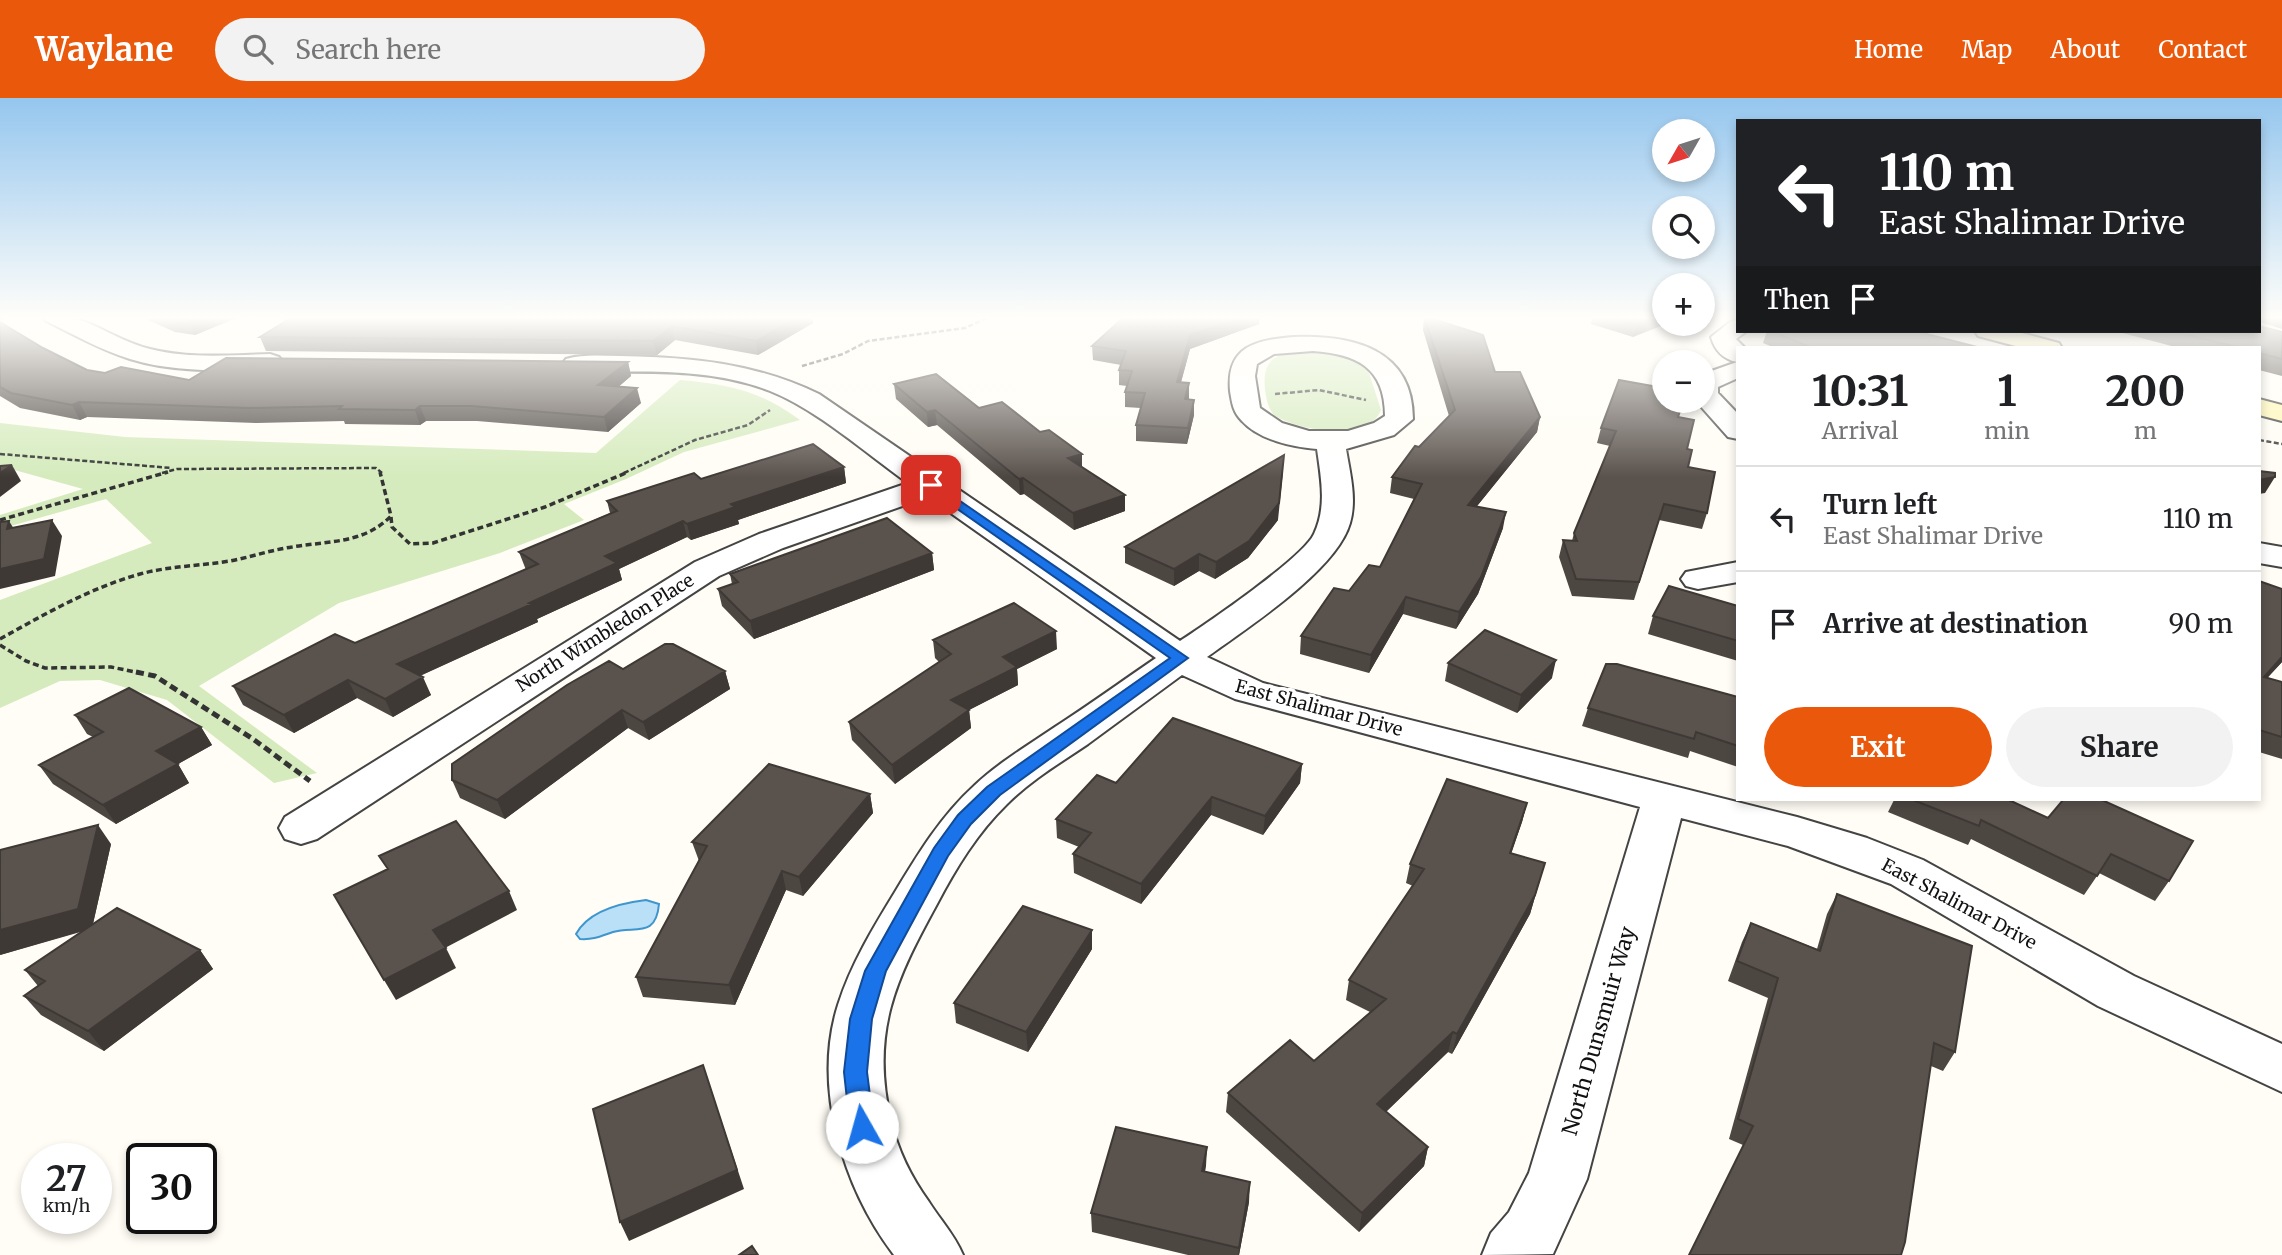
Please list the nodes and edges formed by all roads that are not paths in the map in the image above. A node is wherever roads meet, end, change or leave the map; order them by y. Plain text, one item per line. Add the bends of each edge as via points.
1 (721, 370) edge
2 (1242, 370) edge
3 (1387, 370) edge
4 (1736, 371) edge
5 (2261, 408) edge
6 (2282, 413) edge
7 (1734, 423) edge
8 (1331, 442) junction
9 (931, 485) junction
10 (2261, 553) edge
11 (2282, 557) edge
12 (1736, 572) edge
13 (1698, 579) dead end
14 (1180, 658) junction
15 (1664, 799) junction
16 (301, 828) dead end
17 (2282, 1069) edge
18 (932, 1255) edge
19 (1513, 1255) edge

1 - 9 street, East Shalimar Drive via 778,385
2 - 8 street via 1245,408 1257,421 1280,432
3 - 8 street via 1399,419 1375,434
4 - 7 street via 1705,384 1705,394
5 - 6 main road
8 - 14 street via 1339,512 1323,548
9 - 14 street, East Shalimar Drive
9 - 16 street, North Wimbledon Place via 771,541 707,569
10 - 11 street
12 - 13 street
14 - 15 street, East Shalimar Drive via 1249,691
14 - 18 street via 993,791 964,820 876,971 861,1019 856,1072 862,1127 881,1180 911,1232
15 - 17 street, East Shalimar Drive via 1808,836 1907,872 2116,990
15 - 19 street, North Dunsmuir Way via 1557,1179 1531,1233

